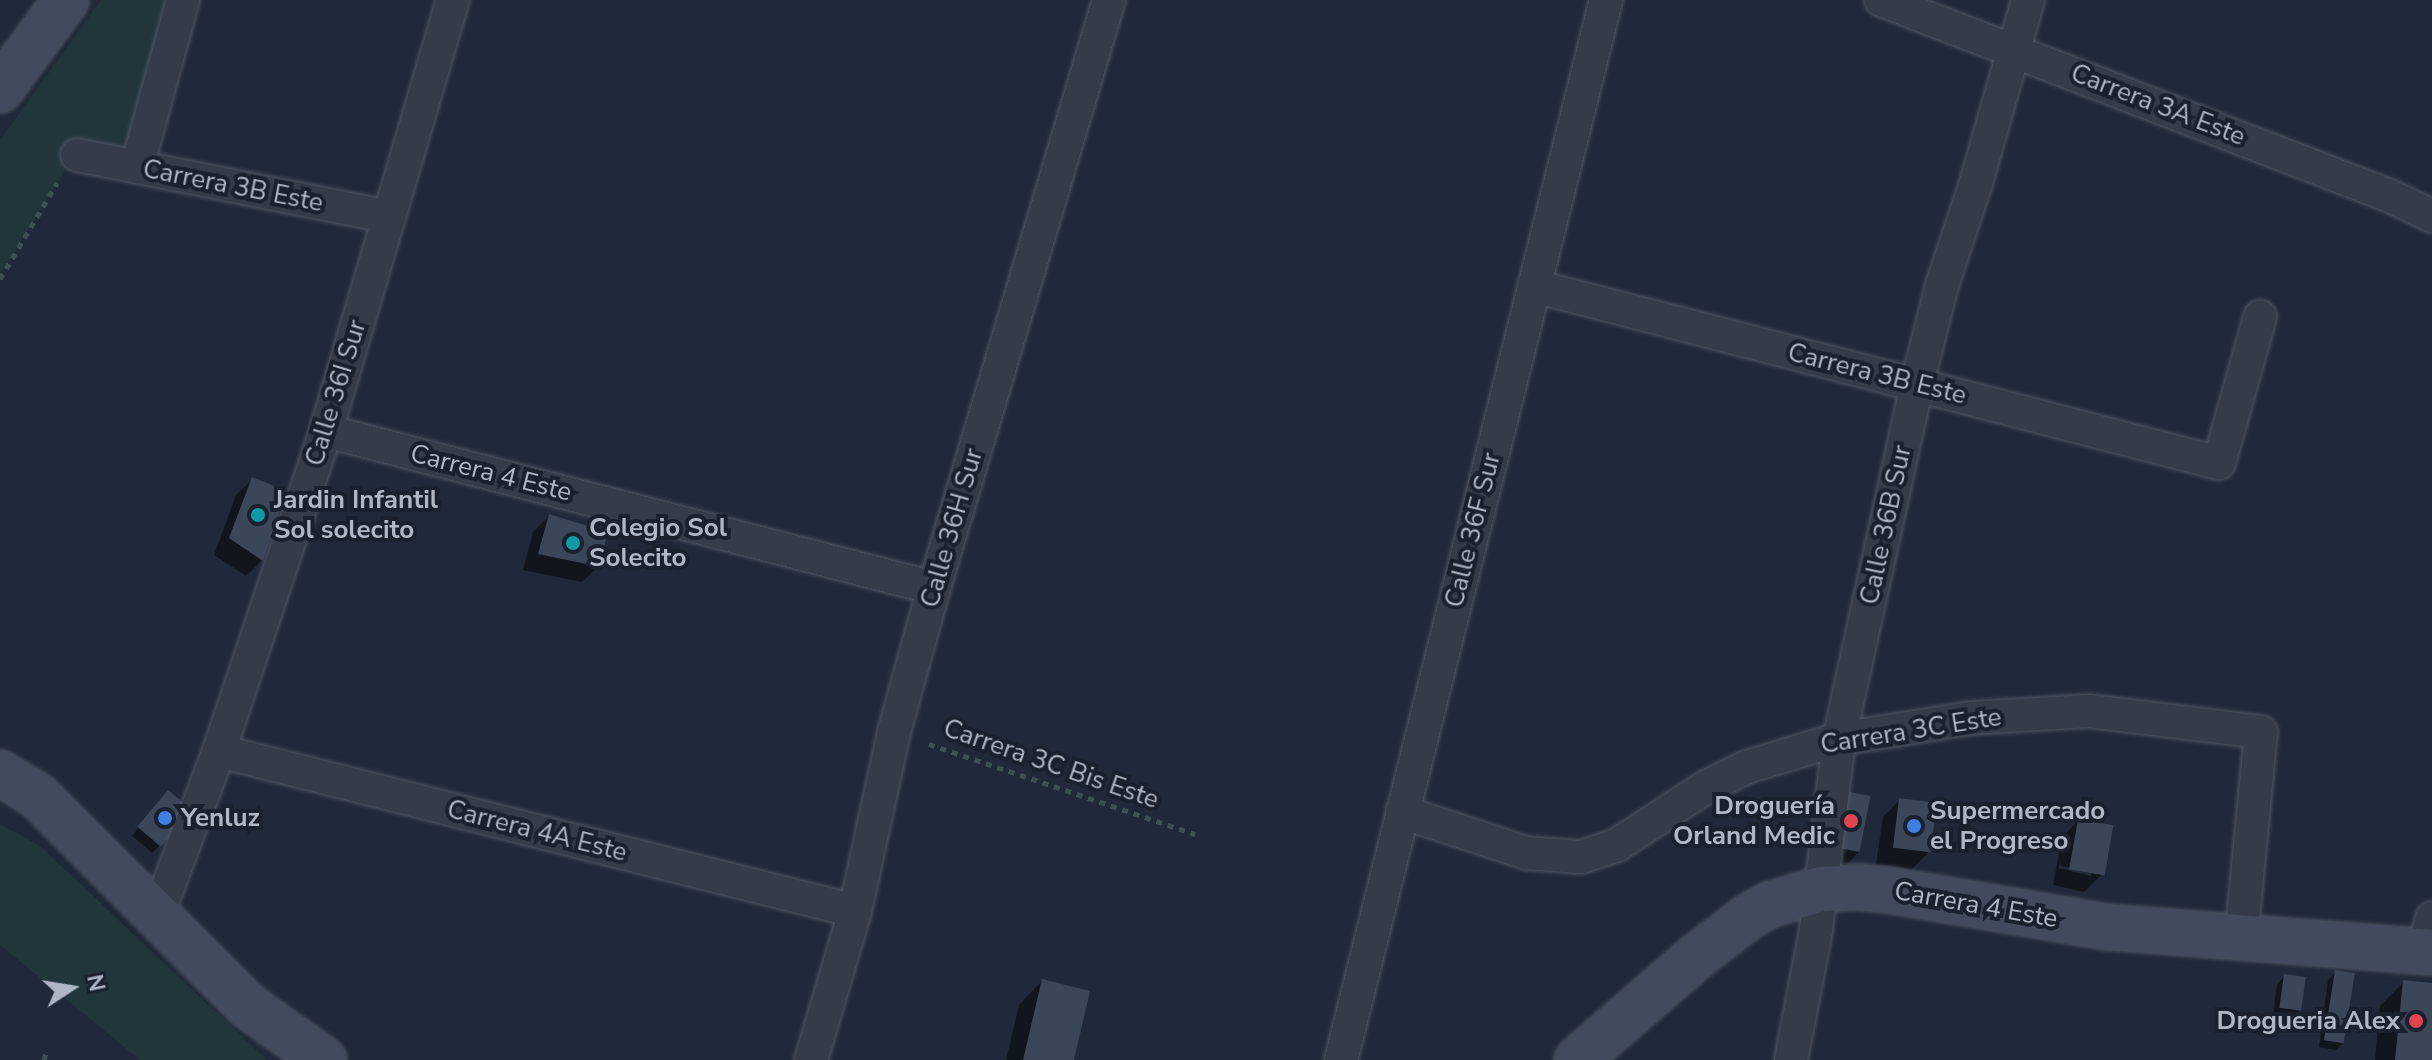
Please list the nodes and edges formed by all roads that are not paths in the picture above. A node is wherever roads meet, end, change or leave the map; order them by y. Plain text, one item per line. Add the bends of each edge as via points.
1 (66, 0) edge
2 (183, 0) edge
3 (453, 0) edge
4 (1109, 0) edge
5 (1606, 0) edge
6 (1882, 0) edge
7 (2028, 0) edge
8 (2016, 50) junction
9 (0, 90) edge
10 (77, 155) road end
11 (137, 167) junction
12 (2432, 216) edge
13 (389, 217) junction
14 (1534, 286) junction
15 (2260, 317) dead end
16 (1917, 384) junction
17 (326, 431) junction
18 (934, 588) junction
19 (1839, 739) junction
20 (219, 751) junction
21 (0, 773) edge
22 (1402, 812) junction
23 (1821, 889) junction
24 (855, 911) junction
25 (157, 916) junction
26 (2241, 940) junction
27 (2429, 940) edge
28 (324, 1060) edge
29 (811, 1060) edge
30 (1341, 1060) edge
31 (1577, 1060) edge
32 (1791, 1060) edge

1 - 9 street
2 - 11 street
3 - 13 street, Calle 36I Sur
4 - 18 street, Calle 36H Sur
5 - 14 street, Calle 36F Sur
6 - 8 street, Carrera 3A Este
7 - 8 street, Calle 36B Sur
8 - 12 street, Carrera 3A Este
8 - 16 street, Calle 36B Sur via 1946,272
10 - 11 street, Carrera 3B Este
11 - 13 street, Carrera 3B Este
13 - 17 street, Calle 36I Sur
14 - 16 street, Carrera 3B Este
14 - 22 street, Calle 36F Sur
15 - 16 street, Carrera 3B Este via 2219,463
16 - 19 street, Calle 36B Sur
17 - 18 street, Carrera 4 Este
17 - 20 street, Calle 36I Sur
18 - 24 street, Calle 36H Sur via 894,732
19 - 22 street, Carrera 3C Este via 1747,767 1617,845 1581,857 1526,853
19 - 23 street, Calle 36B Sur
19 - 26 street, Carrera 3C Este via 1971,718 2074,712 2261,732
20 - 24 street, Carrera 4A Este
20 - 25 street, Calle 36I Sur
21 - 25 street via 38,796
22 - 30 street, Calle 36F Sur
23 - 26 street, Carrera 4 Este via 1888,890 2081,923
23 - 31 street, Carrera 4 Este via 1748,917
23 - 32 street, Calle 36B Sur
24 - 29 street, Calle 36H Sur
25 - 28 street via 248,1006
26 - 27 street, Carrera 4 Este

